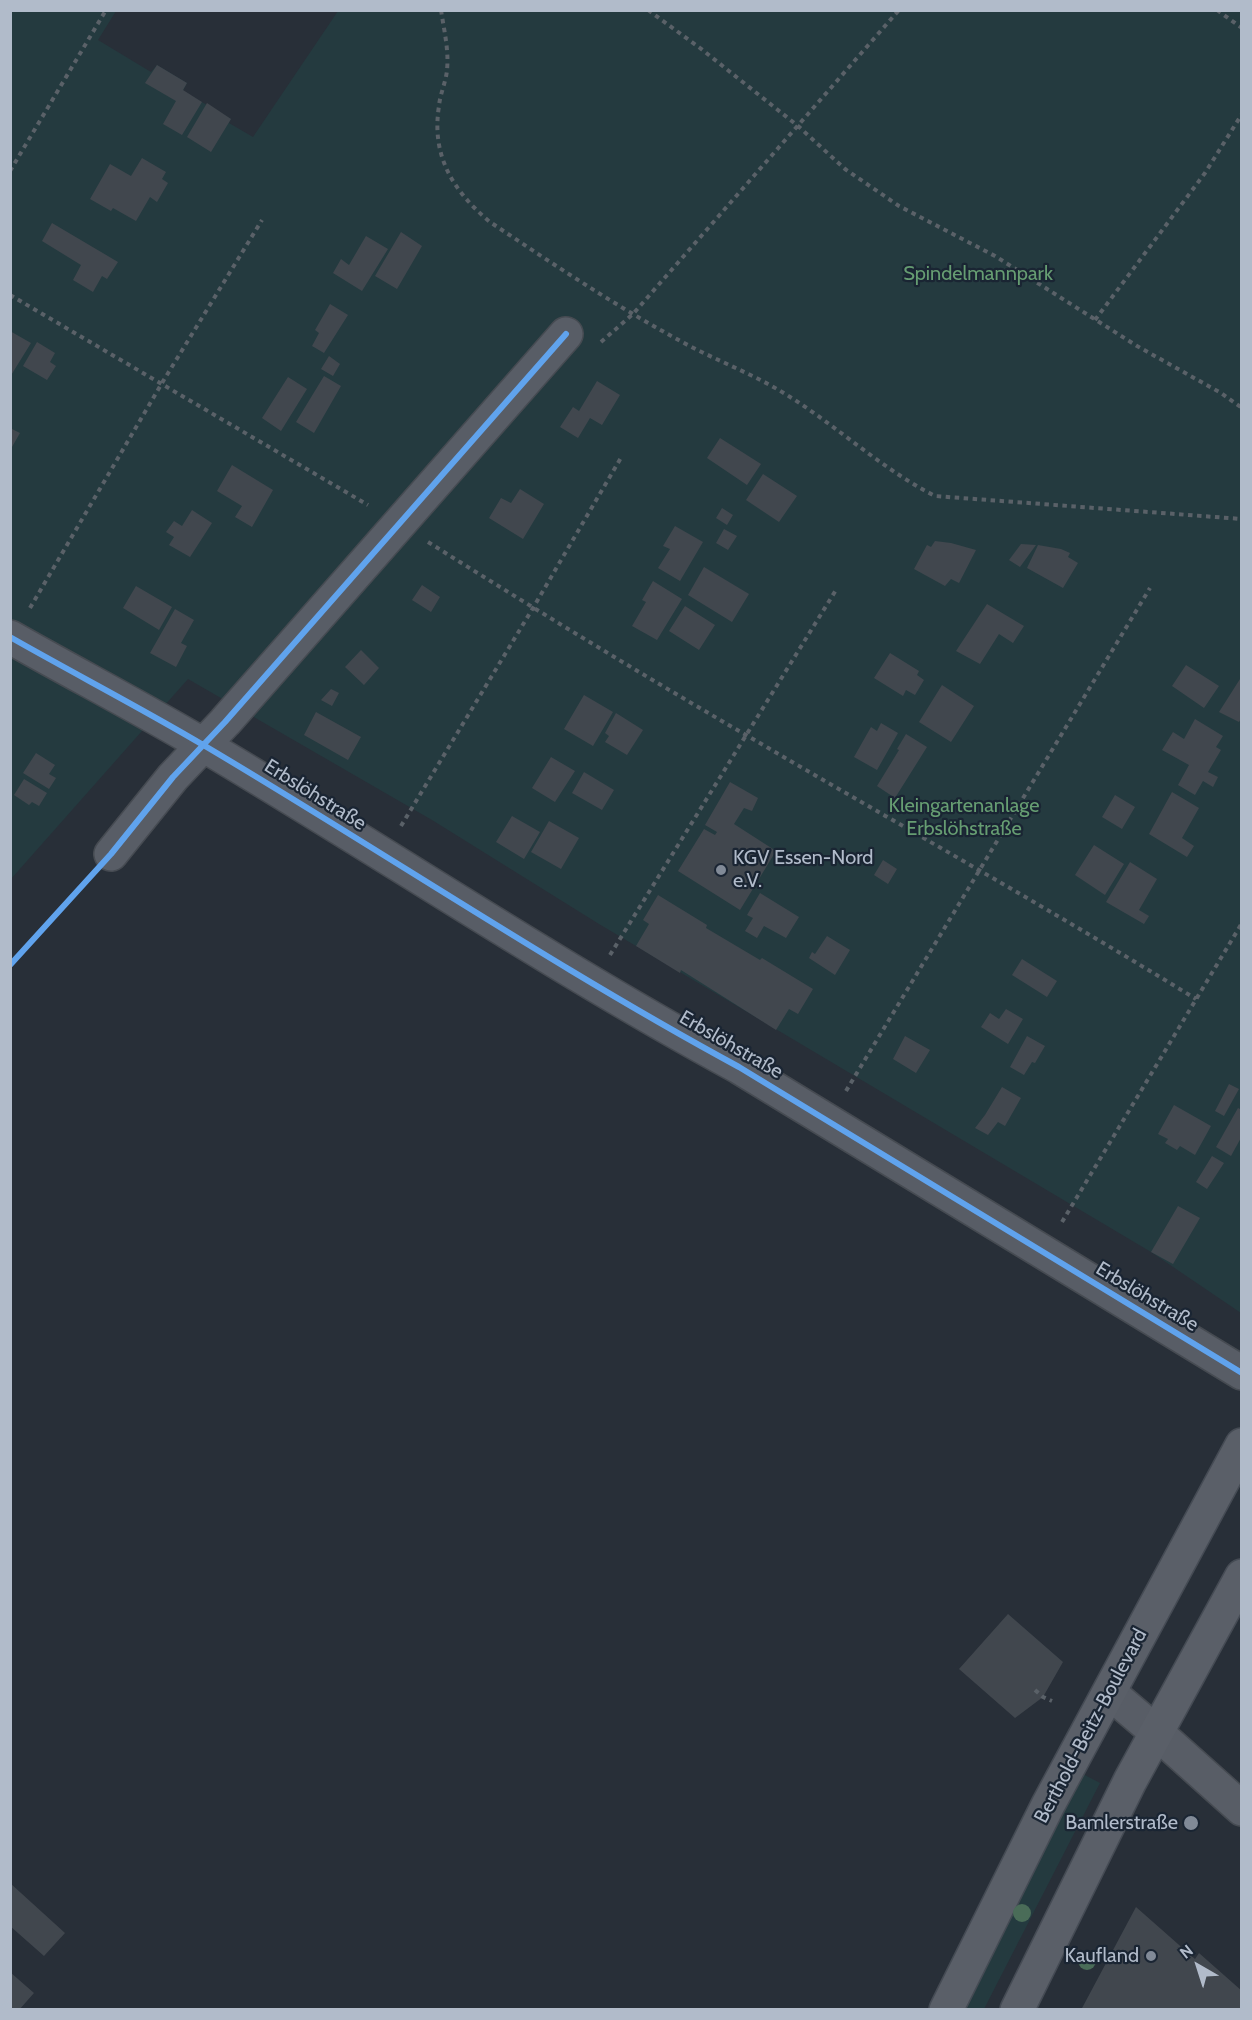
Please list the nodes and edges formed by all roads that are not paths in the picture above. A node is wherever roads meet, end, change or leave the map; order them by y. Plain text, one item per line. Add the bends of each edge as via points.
1 (566, 334) dead end
2 (11, 638) edge
3 (204, 745) junction
4 (111, 854) road end
5 (1242, 1373) edge
6 (1242, 1446) edge
7 (1242, 1576) edge
8 (1110, 1693) junction
9 (1156, 1732) junction
10 (1242, 1809) edge
11 (946, 2010) edge
12 (1017, 2010) edge

1 - 3 street
2 - 3 street, Erbslöhstraße
3 - 4 street
3 - 5 street, Erbslöhstraße via 654,1021 739,1067
6 - 8 main road, Berthold-Beitz-Boulevard
7 - 9 main road
8 - 9 street
8 - 11 main road, Berthold-Beitz-Boulevard via 1048,1805
9 - 10 street
9 - 12 main road

